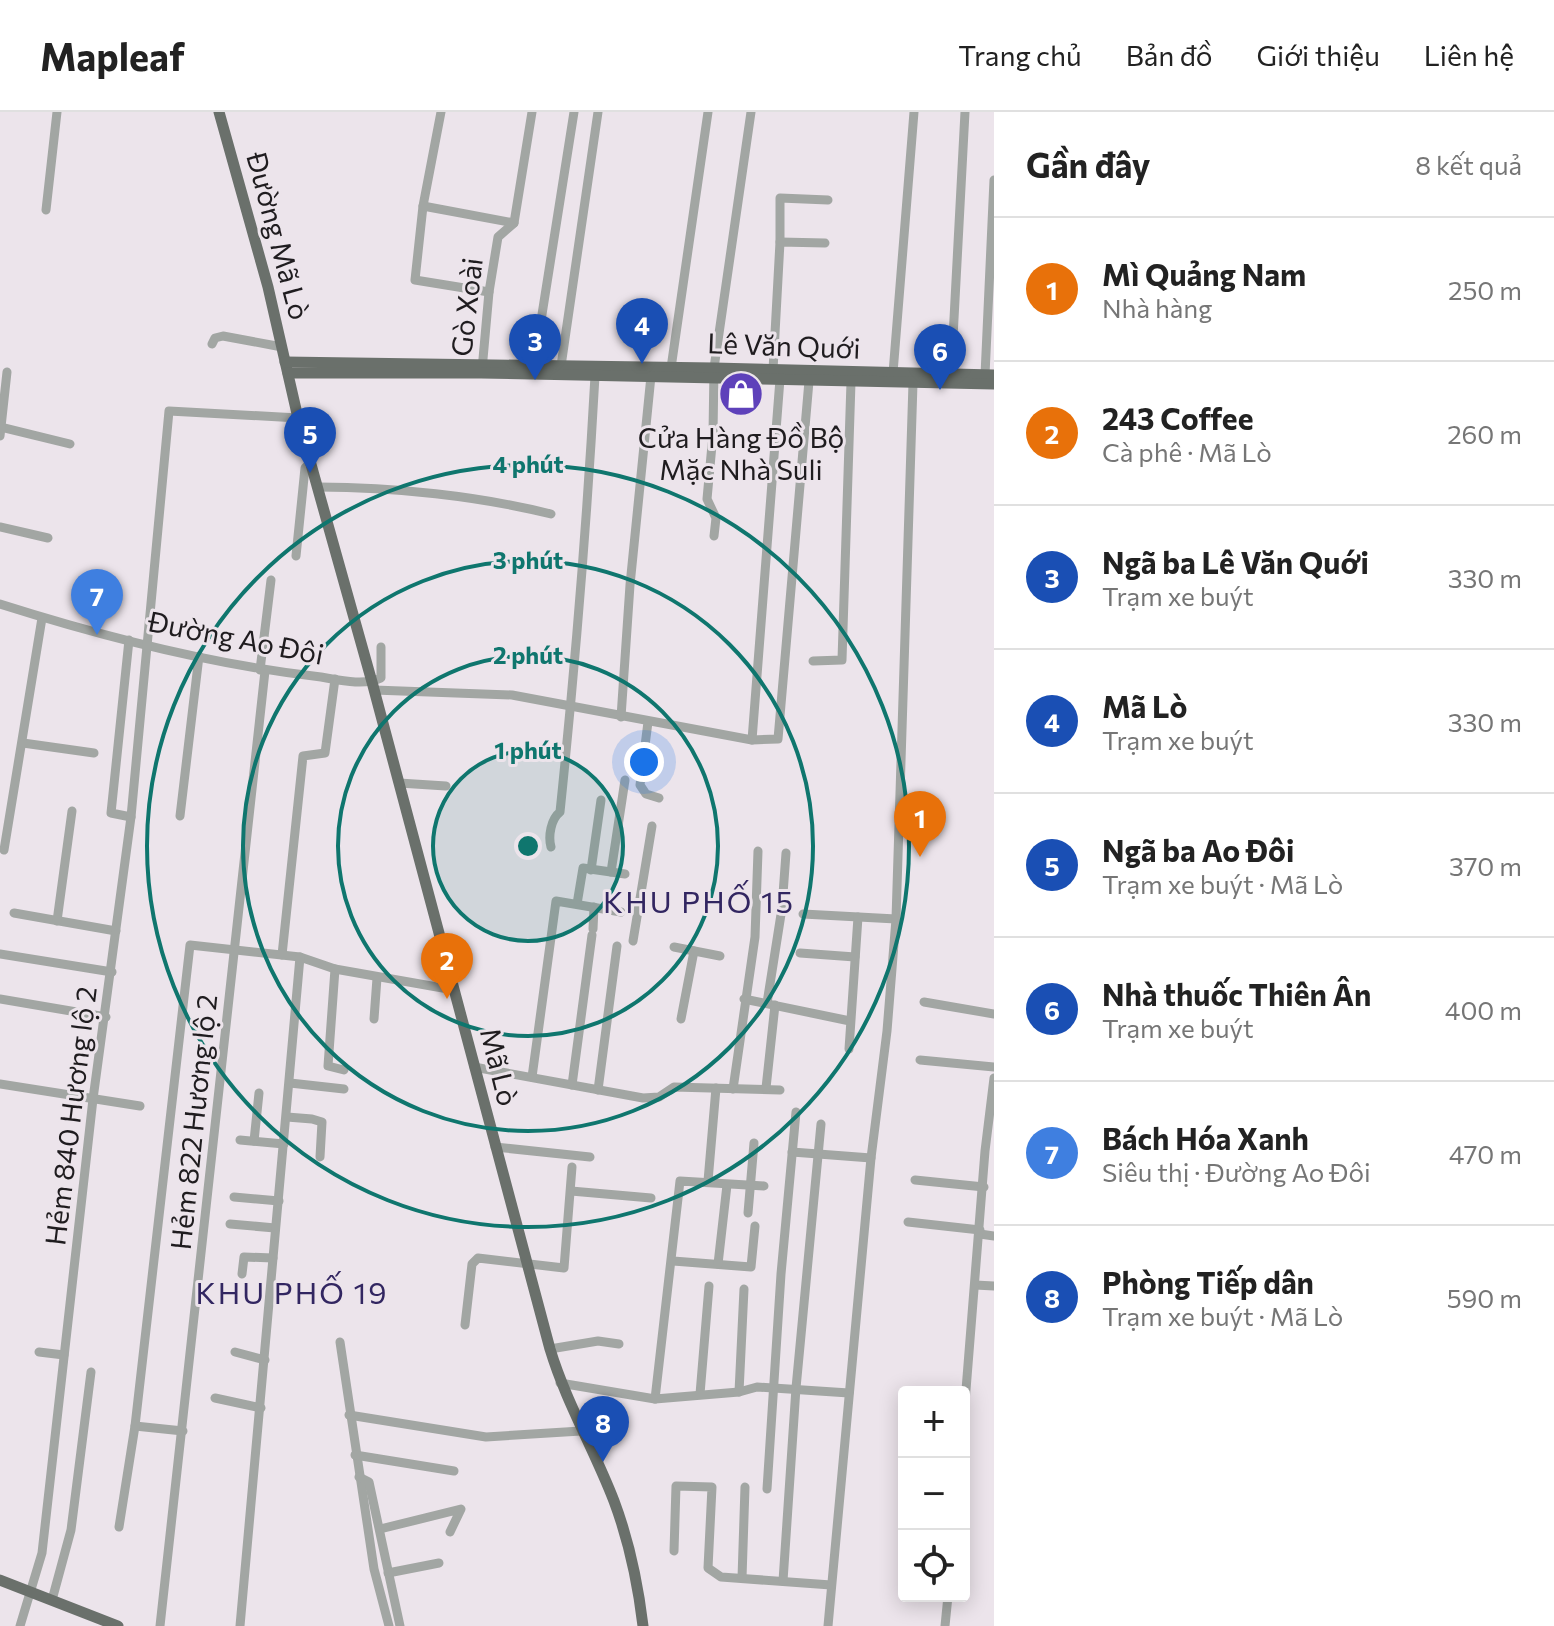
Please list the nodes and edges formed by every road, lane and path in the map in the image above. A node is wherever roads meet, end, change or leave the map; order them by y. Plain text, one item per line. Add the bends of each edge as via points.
1 (57, 112) edge
2 (219, 112) edge
3 (441, 112) edge
4 (532, 112) edge
5 (574, 112) edge
6 (598, 112) edge
7 (708, 112) edge
8 (751, 112) edge
9 (914, 112) edge
10 (965, 112) edge
11 (994, 180) edge
12 (828, 200) dead end
13 (423, 206) junction
14 (46, 210) dead end
15 (514, 223) junction
16 (780, 242) junction
17 (825, 243) dead end
18 (489, 292) junction
19 (212, 344) dead end
20 (282, 347) junction
21 (534, 365) junction
22 (561, 366) junction
23 (287, 368) junction
24 (671, 368) junction
25 (482, 369) junction
26 (7, 372) dead end
27 (714, 373) junction
28 (893, 373) junction
29 (776, 375) junction
30 (951, 375) junction
31 (595, 376) junction
32 (651, 376) junction
33 (832, 376) junction
34 (989, 380) edge
35 (809, 381) junction
36 (851, 382) junction
37 (913, 383) junction
38 (298, 418) junction
39 (1, 432) edge
40 (70, 444) dead end
41 (311, 462) junction
42 (318, 487) junction
43 (551, 514) dead end
44 (0, 527) edge
45 (714, 536) dead end
46 (48, 538) dead end
47 (296, 556) dead end
48 (271, 580) dead end
49 (0, 604) edge
50 (42, 618) junction
51 (129, 640) junction
52 (149, 644) junction
53 (381, 647) dead end
54 (199, 656) junction
55 (813, 661) dead end
56 (263, 670) junction
57 (335, 679) junction
58 (373, 686) junction
59 (571, 706) junction
60 (621, 717) junction
61 (648, 722) junction
62 (752, 740) junction
63 (23, 743) junction
64 (94, 753) dead end
65 (625, 780) dead end
66 (399, 783) junction
67 (446, 786) dead end
68 (659, 798) dead end
69 (601, 800) dead end
70 (72, 811) dead end
71 (180, 816) dead end
72 (131, 817) junction
73 (652, 826) dead end
74 (551, 847) dead end
75 (4, 850) dead end
76 (758, 851) dead end
77 (786, 853) dead end
78 (591, 870) junction
79 (611, 872) junction
80 (625, 874) dead end
81 (577, 904) junction
82 (594, 907) junction
83 (621, 912) dead end
84 (14, 913) dead end
85 (803, 914) dead end
86 (858, 917) junction
87 (896, 919) junction
88 (57, 921) junction
89 (116, 931) junction
90 (633, 941) dead end
91 (617, 946) dead end
92 (674, 947) dead end
93 (234, 950) junction
94 (694, 951) junction
95 (800, 953) dead end
96 (0, 954) edge
97 (282, 955) junction
98 (720, 956) dead end
99 (300, 957) junction
100 (855, 957) junction
101 (335, 969) junction
102 (112, 972) junction
103 (377, 978) junction
104 (454, 990) junction
105 (0, 999) edge
106 (744, 999) junction
107 (924, 1002) dead end
108 (771, 1004) junction
109 (994, 1014) edge
110 (106, 1017) junction
111 (374, 1019) dead end
112 (681, 1019) dead end
113 (850, 1021) junction
114 (849, 1049) dead end
115 (920, 1060) dead end
116 (474, 1067) junction
117 (994, 1067) edge
118 (344, 1070) dead end
119 (532, 1077) junction
120 (994, 1080) edge
121 (290, 1083) junction
122 (0, 1084) edge
123 (572, 1085) junction
124 (716, 1088) junction
125 (766, 1088) junction
126 (344, 1089) dead end
127 (733, 1089) junction
128 (598, 1090) junction
129 (780, 1090) dead end
130 (259, 1093) dead end
131 (93, 1099) junction
132 (140, 1106) dead end
133 (796, 1112) dead end
134 (287, 1117) junction
135 (821, 1124) dead end
136 (240, 1140) dead end
137 (254, 1141) junction
138 (754, 1143) dead end
139 (284, 1144) junction
140 (495, 1147) junction
141 (990, 1151) edge
142 (792, 1152) junction
143 (818, 1154) junction
144 (320, 1157) dead end
145 (590, 1157) dead end
146 (871, 1158) junction
147 (572, 1167) dead end
148 (915, 1180) dead end
149 (708, 1181) junction
150 (727, 1185) junction
151 (750, 1185) junction
152 (764, 1186) dead end
153 (571, 1191) junction
154 (987, 1192) edge
155 (234, 1197) dead end
156 (651, 1198) dead end
157 (279, 1201) junction
158 (748, 1213) dead end
159 (908, 1222) dead end
160 (230, 1224) dead end
161 (755, 1226) dead end
162 (275, 1228) junction
163 (980, 1232) junction
164 (994, 1236) edge
165 (273, 1258) junction
166 (673, 1261) junction
167 (718, 1264) junction
168 (526, 1265) junction
169 (242, 1274) dead end
170 (975, 1285) junction
171 (709, 1286) dead end
172 (994, 1286) edge
173 (744, 1289) dead end
174 (465, 1325) dead end
175 (340, 1342) dead end
176 (619, 1344) dead end
177 (550, 1349) junction
178 (39, 1352) dead end
179 (235, 1352) dead end
180 (64, 1355) junction
181 (265, 1360) junction
182 (91, 1372) dead end
183 (560, 1383) junction
184 (966, 1386) edge
185 (775, 1387) junction
186 (796, 1388) junction
187 (739, 1392) junction
188 (849, 1393) junction
189 (700, 1394) junction
190 (215, 1398) dead end
191 (655, 1399) junction
192 (261, 1408) junction
193 (349, 1415) junction
194 (135, 1426) junction
195 (183, 1431) junction
196 (581, 1431) junction
197 (355, 1455) junction
198 (454, 1471) dead end
199 (359, 1477) junction
200 (745, 1487) dead end
201 (767, 1489) dead end
202 (119, 1527) dead end
203 (380, 1529) junction
204 (450, 1532) dead end
205 (674, 1551) dead end
206 (439, 1563) dead end
207 (388, 1573) junction
208 (742, 1578) junction
209 (0, 1580) edge
210 (783, 1581) junction
211 (831, 1585) junction
212 (31, 1592) junction
213 (52, 1600) junction
214 (947, 1602) edge
215 (20, 1626) edge
216 (118, 1626) edge
217 (160, 1626) edge
218 (240, 1626) edge
219 (389, 1626) edge
220 (400, 1626) edge
221 (643, 1626) edge
222 (828, 1626) edge
223 (945, 1626) edge

1 - 14 street
2 - 20 main road, Đường Mã Lò
3 - 13 street
4 - 15 street, Gò Xoài
5 - 21 street
6 - 22 street
7 - 24 street
8 - 27 street
9 - 28 street
10 - 30 street
11 - 34 street
12 - 16 street via 780,198
13 - 15 street
13 - 18 street via 415,280
15 - 18 street, Gò Xoài via 498,237
16 - 17 street
16 - 29 street
18 - 25 street, Gò Xoài
19 - 20 street via 223,336
20 - 23 main road, Đường Mã Lò
21 - 22 main road, Lê Văn Quới
21 - 25 main road, Lê Văn Quới
22 - 24 main road, Lê Văn Quới
23 - 25 main road, Lê Văn Quới
23 - 38 main road, Mã Lò
24 - 27 main road, Lê Văn Quới
25 - 31 main road, Lê Văn Quới
26 - 39 street
27 - 29 main road, Lê Văn Quới
27 - 32 main road, Lê Văn Quới
27 - 45 street via 707,499 716,518
28 - 30 main road, Lê Văn Quới
28 - 33 main road, Lê Văn Quới
29 - 33 main road, Lê Văn Quới
29 - 35 main road, Lê Văn Quới
29 - 62 street
30 - 34 main road, Lê Văn Quới
31 - 32 main road, Lê Văn Quới
31 - 59 street
32 - 60 street
33 - 35 main road, Lê Văn Quới
33 - 36 main road, Lê Văn Quới
34 - 37 main road, Lê Văn Quới
35 - 62 street, Đường Ao Đôi via 778,739
36 - 37 main road, Lê Văn Quới
36 - 55 street via 842,660
37 - 87 street
38 - 41 main road, Mã Lò
38 - 52 street, Hẻm 840 Hương lộ 2 via 169,411
39 - 40 street
41 - 42 main road, Mã Lò
41 - 47 street via 305,468
42 - 43 street via 513,504
42 - 58 main road, Mã Lò
44 - 46 street
48 - 56 street, Hẻm 822 Hương lộ 2
49 - 50 street, Đường Ao Đôi
50 - 51 street, Đường Ao Đôi
50 - 63 street
51 - 52 street, Đường Ao Đôi
51 - 72 street via 111,813
52 - 54 street, Đường Ao Đôi
52 - 72 street, Hẻm 840 Hương lộ 2
53 - 58 street via 383,673
54 - 56 street, Đường Ao Đôi
54 - 71 street
56 - 57 street, Đường Ao Đôi
56 - 93 street, Hẻm 822 Hương lộ 2
57 - 58 street, Đường Ao Đôi
57 - 97 street via 325,753 303,756
58 - 59 street, Đường Ao Đôi via 512,695
58 - 66 main road, Mã Lò
59 - 60 street, Đường Ao Đôi
59 - 74 street
60 - 61 street, Đường Ao Đôi
61 - 62 street, Đường Ao Đôi
61 - 68 street via 640,785
63 - 64 street
63 - 75 street
65 - 79 street
66 - 67 street
66 - 104 main road, Mã Lò
69 - 78 street
70 - 88 street
72 - 89 street, Hẻm 840 Hương lộ 2
73 - 90 street
76 - 106 street via 755,937
77 - 108 street
78 - 79 street
78 - 81 street via 583,868
79 - 80 street
81 - 82 street
81 - 119 street via 556,901
82 - 83 street
82 - 123 street
84 - 88 street
85 - 86 street
86 - 87 street
86 - 100 street
87 - 146 street
88 - 89 street
89 - 102 street, Hẻm 840 Hương lộ 2
91 - 128 street
92 - 94 street
93 - 97 street
93 - 194 street via 190,945
93 - 195 street, Hẻm 822 Hương lộ 2
94 - 98 street
94 - 112 street
95 - 100 street
96 - 102 street
97 - 99 street
99 - 101 street
99 - 121 street
100 - 113 street
101 - 103 street
101 - 118 street via 328,1066
102 - 110 street, Hẻm 840 Hương lộ 2
103 - 104 street
103 - 111 street
104 - 116 main road, Mã Lò
105 - 110 street
106 - 108 street
106 - 127 street
107 - 109 street
108 - 113 street
108 - 125 street
110 - 131 street, Hẻm 840 Hương lộ 2
113 - 114 street
115 - 117 street
116 - 119 street
116 - 140 main road, Mã Lò
119 - 123 street
120 - 141 street
121 - 126 street
121 - 134 street
122 - 131 street
123 - 128 street
124 - 127 street
124 - 128 street via 674,1087 659,1097 643,1098
124 - 149 street
125 - 127 street
125 - 129 street
130 - 137 street
131 - 132 street
131 - 180 street, Hẻm 840 Hương lộ 2
133 - 142 street
134 - 139 street
134 - 144 street via 322,1122
135 - 143 street
136 - 137 street
137 - 139 street
138 - 151 street
139 - 157 street
140 - 145 street
140 - 168 main road, Mã Lò
141 - 154 street
142 - 143 street
142 - 185 street
143 - 146 street
143 - 186 street
146 - 188 street
147 - 153 street
148 - 154 street
149 - 150 street
149 - 166 street via 680,1181
150 - 151 street
150 - 167 street
151 - 152 street
151 - 158 street
153 - 156 street
153 - 168 street via 564,1268
154 - 163 street
155 - 157 street
157 - 162 street
159 - 163 street
160 - 162 street
161 - 167 street via 751,1267
162 - 165 street
163 - 164 street
163 - 170 street
165 - 169 street via 244,1257
165 - 181 street
166 - 167 street
166 - 191 street
168 - 174 street via 474,1261
168 - 177 main road, Mã Lò
170 - 172 street
170 - 184 street
171 - 189 street
173 - 187 street
175 - 193 street
176 - 177 street via 598,1341
177 - 183 main road, Mã Lò
178 - 180 street
179 - 181 street
180 - 212 street, Hẻm 840 Hương lộ 2 via 42,1553
181 - 192 street
182 - 213 street via 71,1530
183 - 191 street
183 - 196 main road, Mã Lò
185 - 186 street
185 - 187 street
185 - 201 street
186 - 188 street
186 - 210 street
187 - 189 street
188 - 211 street
189 - 191 street
190 - 192 street
192 - 218 street
193 - 196 street via 486,1437
193 - 197 street
194 - 195 street
194 - 202 street
195 - 217 street, Hẻm 822 Hương lộ 2
196 - 221 main road, Mã Lò via 627,1543
197 - 198 street
197 - 199 street
199 - 203 street via 369,1482
199 - 219 street
200 - 208 street
203 - 204 street via 461,1509
203 - 207 street
205 - 208 street via 676,1486 712,1487 708,1568 721,1577
206 - 207 street
207 - 220 street
208 - 210 street
209 - 212 main road
210 - 211 street
211 - 222 street
212 - 213 main road
212 - 215 street, Hẻm 840 Hương lộ 2
213 - 216 main road
214 - 223 street

